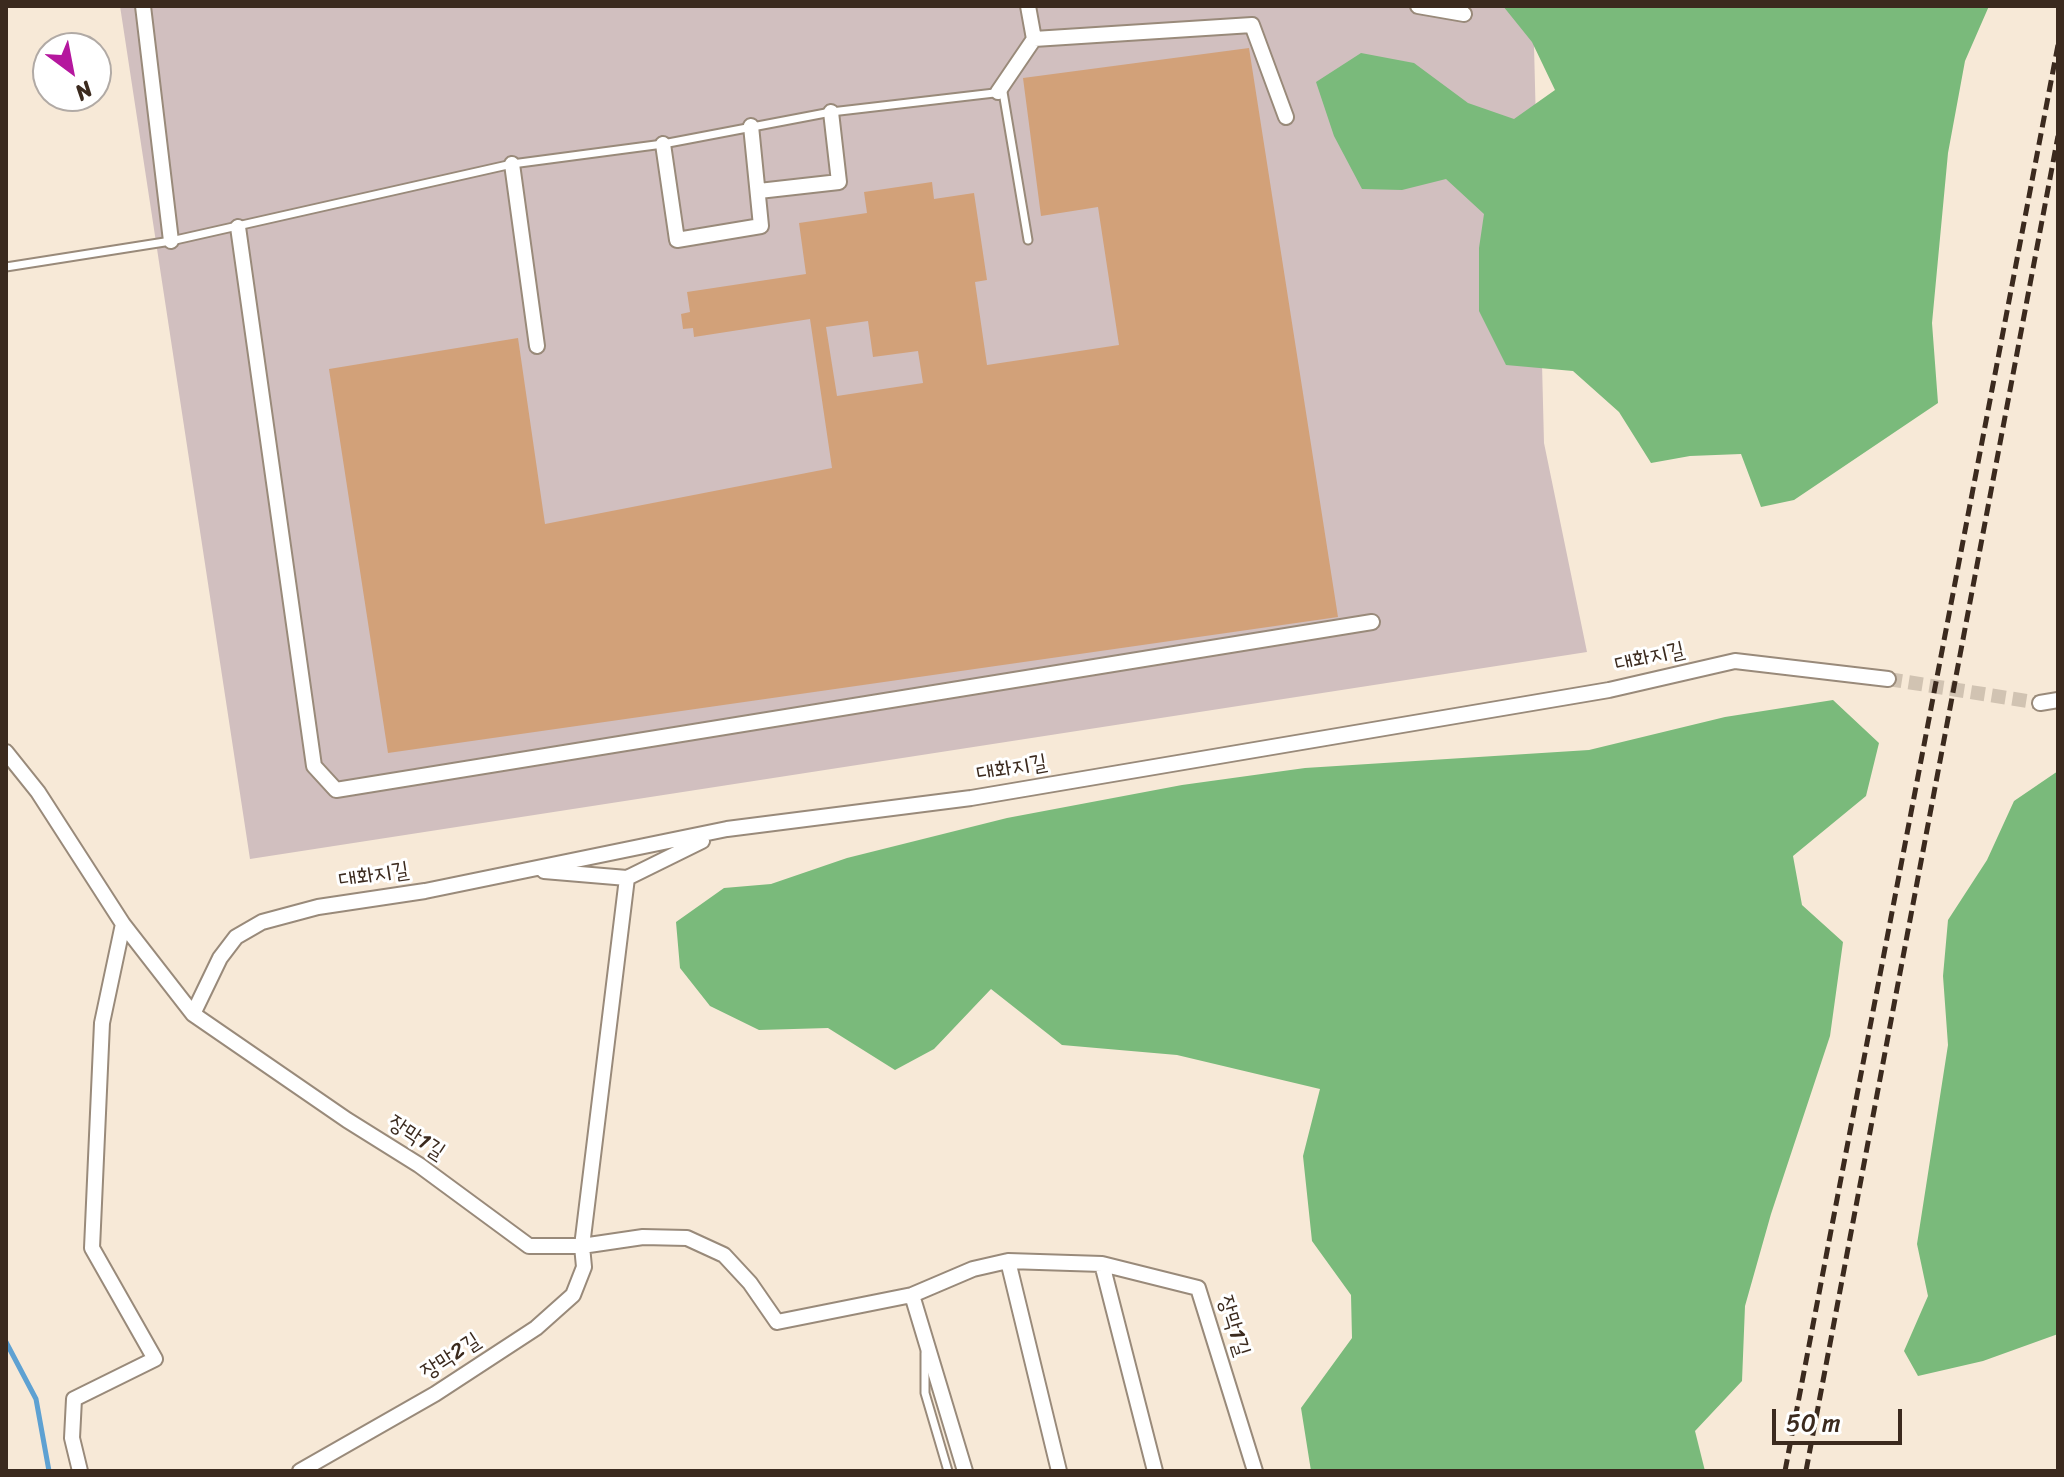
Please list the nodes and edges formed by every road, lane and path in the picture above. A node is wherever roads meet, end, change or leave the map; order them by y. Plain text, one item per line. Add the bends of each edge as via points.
1 (143, 6) edge
2 (1028, 6) edge
3 (1418, 6) edge
4 (1464, 14) dead end
5 (1034, 39) junction
6 (998, 92) junction
7 (831, 112) junction
8 (1286, 117) dead end
9 (751, 126) junction
10 (663, 144) junction
11 (512, 164) junction
12 (759, 191) junction
13 (238, 227) junction
14 (1028, 240) dead end
15 (171, 241) junction
16 (6, 267) edge
17 (537, 346) dead end
18 (1372, 622) dead end
19 (1888, 679) tunnel mouth
20 (2058, 700) edge
21 (2040, 703) tunnel mouth
22 (6, 752) edge
23 (727, 829) junction
24 (531, 869) junction
25 (627, 878) junction
26 (123, 924) junction
27 (193, 1014) junction
28 (582, 1246) junction
29 (1008, 1261) junction
30 (1102, 1264) junction
31 (912, 1295) junction
32 (925, 1339) junction
33 (80, 1471) edge
34 (300, 1471) edge
35 (948, 1471) edge
36 (965, 1471) edge
37 (1059, 1471) edge
38 (1155, 1471) edge
39 (1255, 1471) edge

1 - 15 street
2 - 5 street
3 - 4 street
5 - 6 street
5 - 8 street via 1252,25
6 - 7 lane
6 - 14 lane via 1003,92
7 - 9 lane
7 - 12 street via 839,182
9 - 10 lane
9 - 12 street
10 - 11 lane
10 - 12 street via 677,240 761,226
11 - 13 lane
11 - 17 street
13 - 15 lane
13 - 18 street via 314,766 336,790
15 - 16 lane
19 - 23 street, 대화지길 via 1735,661 1609,690 971,798
20 - 21 street
22 - 26 street, 장막1길
23 - 24 street, 대화지길
23 - 25 street
24 - 25 street
24 - 27 street, 대화지길 via 262,922 236,937 220,958
25 - 28 street, 장막2길
26 - 27 street, 장막1길
26 - 33 street via 102,1023 92,1248 155,1359 74,1399 72,1438
27 - 28 street, 장막1길 via 419,1165 529,1246
28 - 31 street, 장막1길 via 643,1237 687,1238 724,1255 777,1322
28 - 34 street, 장막2길 via 584,1267 573,1295 536,1328 435,1394
29 - 30 street, 장막1길
29 - 31 street, 장막1길 via 973,1269
29 - 37 street
30 - 38 street
30 - 39 street, 장막1길 via 1198,1288
31 - 32 street
32 - 35 lane via 925,1393
32 - 36 street

